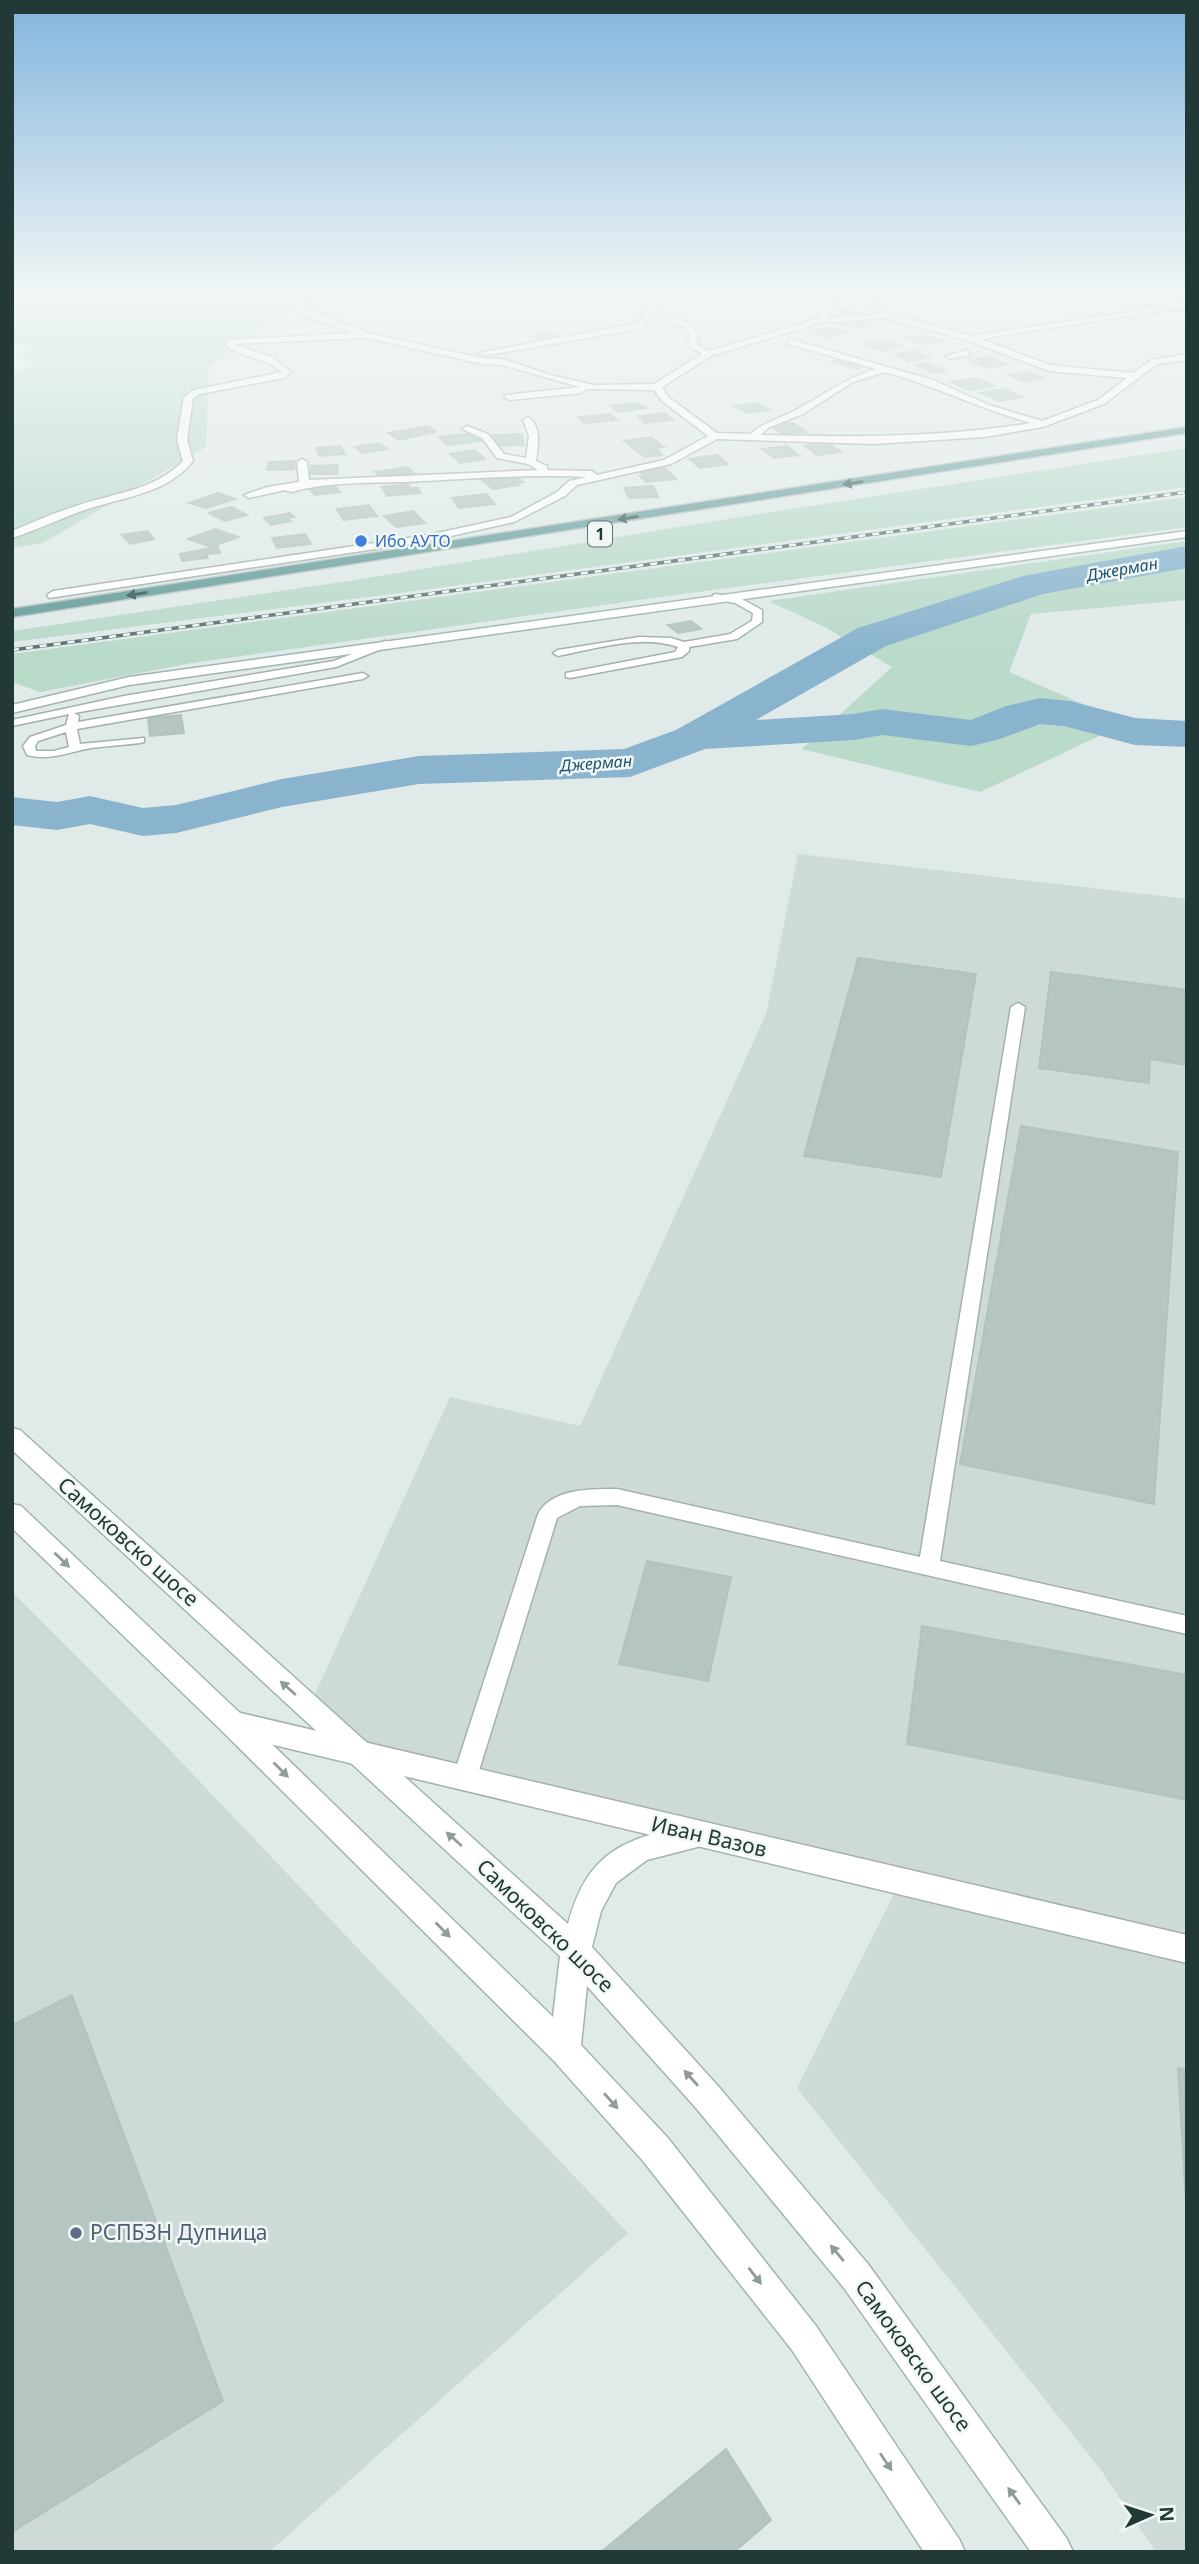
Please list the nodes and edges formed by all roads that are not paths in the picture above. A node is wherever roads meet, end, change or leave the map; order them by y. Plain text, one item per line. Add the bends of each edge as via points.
1 (185, 412) edge
2 (682, 412) edge
3 (801, 412) edge
4 (1002, 412) edge
5 (1076, 412) edge
6 (528, 420) dead end
7 (1043, 424) junction
8 (467, 429) dead end
9 (1187, 430) edge
10 (715, 436) junction
11 (754, 436) junction
12 (1187, 441) edge
13 (483, 449) dead end
14 (501, 456) junction
15 (302, 462) dead end
16 (531, 462) junction
17 (548, 471) junction
18 (608, 475) junction
19 (952, 479) dead end
20 (304, 484) junction
21 (249, 495) dead end
22 (267, 501) dead end
23 (718, 516) dead end
24 (1187, 534) edge
25 (12, 535) edge
26 (53, 595) dead end
27 (716, 597) junction
28 (12, 613) edge
29 (12, 624) edge
30 (385, 644) junction
31 (683, 645) junction
32 (558, 653) dead end
33 (363, 676) dead end
34 (570, 676) dead end
35 (12, 709) edge
36 (74, 709) junction
37 (12, 723) edge
38 (71, 727) junction
39 (140, 740) dead end
40 (75, 750) junction
41 (1018, 1007) dead end
42 (12, 1436) edge
43 (12, 1513) edge
44 (929, 1567) junction
45 (1187, 1625) edge
46 (232, 1723) junction
47 (357, 1750) junction
48 (464, 1777) junction
49 (699, 1835) junction
50 (1187, 1949) edge
51 (576, 1951) junction
52 (565, 2050) junction
53 (946, 2552) edge
54 (1054, 2552) edge

1 - 25 street via 181,440 188,461 173,476
2 - 10 street
3 - 11 street via 765,426
4 - 7 street
5 - 7 street
6 - 16 street via 534,436
7 - 11 street via 984,434 874,441
8 - 14 street via 485,436
9 -> 28 main road, 1
10 - 11 street
10 - 18 street via 667,462
12 - 19 main road
13 - 14 street
14 - 16 street
15 - 20 street
16 - 17 street
17 - 18 street
17 - 20 street
18 - 26 street via 573,483 514,519 428,538
20 - 21 street
20 - 22 street
23 - 29 main road, 1
24 - 27 street
27 - 30 street
27 - 31 lane via 749,606 758,612 757,622 733,637
30 - 35 street via 129,681
30 - 36 lane via 336,664
31 - 32 lane via 647,640
31 - 34 lane via 684,651 678,655
33 - 38 lane
36 - 37 lane
36 - 38 lane
38 - 40 lane
38 - 40 lane via 34,739 29,746 31,753 42,757
39 - 40 lane
41 - 44 lane
47 -> 42 street, Самоковско шосе
43 -> 46 street
44 - 45 lane
44 - 48 lane via 617,1497 562,1503 548,1514
46 - 47 street, Иван Вазов
46 -> 52 street
47 - 48 street, Иван Вазов
51 -> 47 street, Самоковско шосе
48 - 49 street, Иван Вазов
49 - 50 street, Иван Вазов
49 - 51 street via 640,1849 606,1874 587,1908
51 - 52 street
54 -> 51 street, Самоковско шосе via 856,2276 707,2097
52 -> 53 street via 655,2150 804,2338

